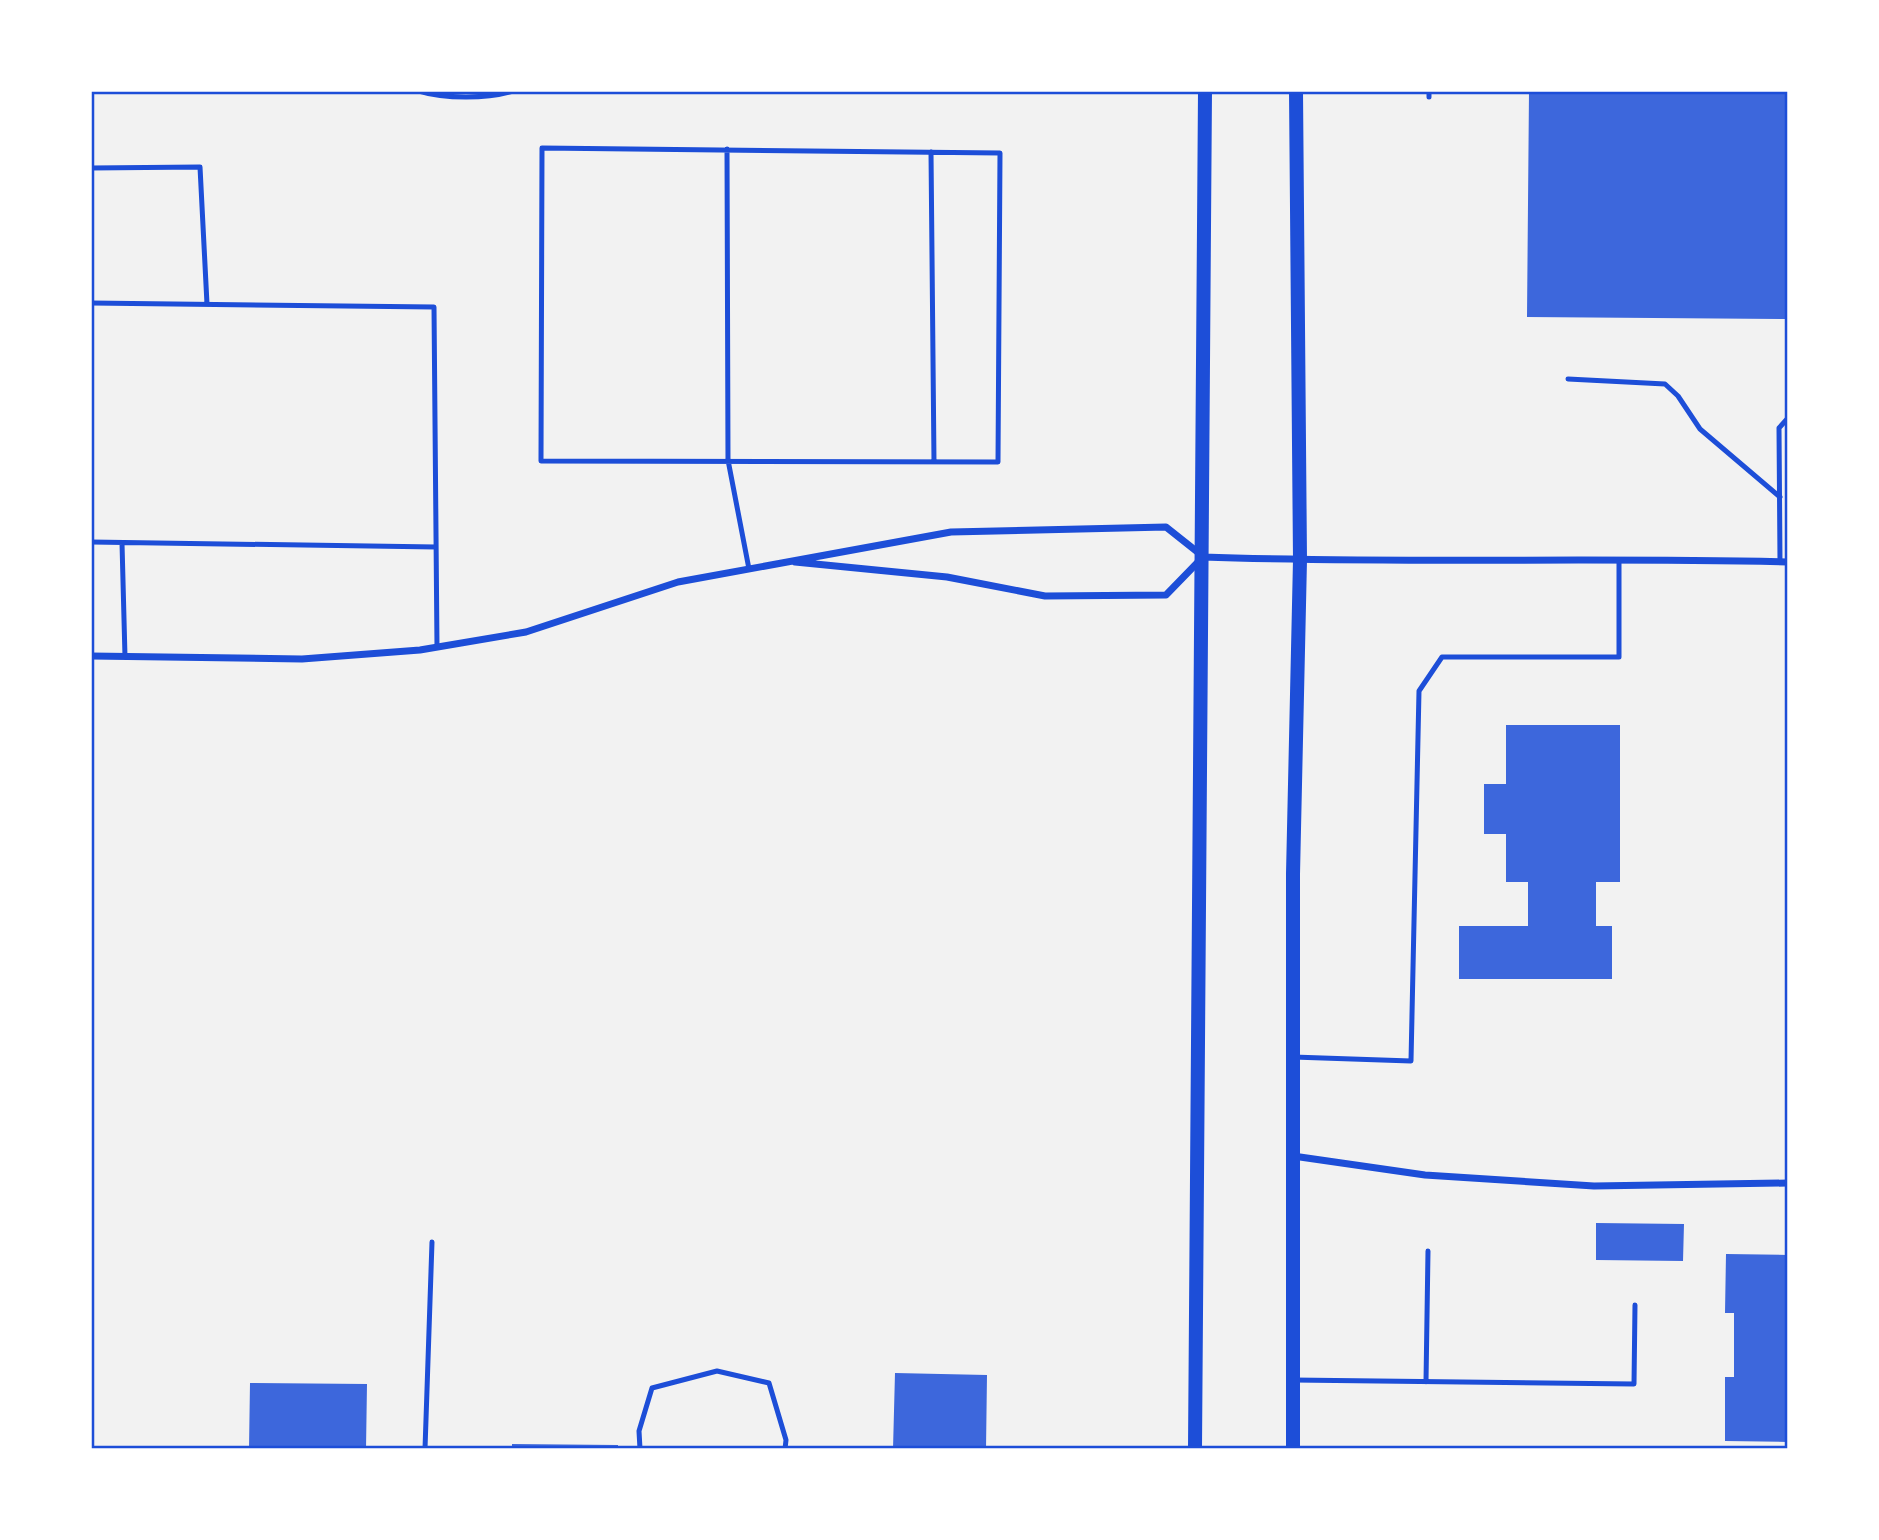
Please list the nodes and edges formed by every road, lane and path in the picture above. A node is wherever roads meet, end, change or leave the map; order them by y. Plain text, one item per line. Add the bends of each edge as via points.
1 (419, 91) edge
2 (513, 91) edge
3 (1205, 91) edge
4 (1296, 91) edge
5 (727, 149) junction
6 (931, 152) junction
7 (91, 167) edge
8 (91, 303) edge
9 (207, 304) junction
10 (1568, 379) dead end
11 (1788, 418) edge
12 (728, 460) junction
13 (934, 463) junction
14 (1780, 496) junction
15 (91, 542) edge
16 (122, 542) junction
17 (436, 547) junction
18 (1203, 557) junction
19 (1619, 560) junction
20 (784, 561) junction
21 (1300, 561) junction
22 (1784, 562) edge
23 (749, 569) junction
24 (436, 647) junction
25 (91, 656) edge
26 (125, 657) junction
27 (1293, 1056) junction
28 (1293, 1156) junction
29 (1788, 1183) edge
30 (432, 1242) dead end
31 (1428, 1251) dead end
32 (1635, 1305) dead end
33 (1293, 1380) junction
34 (1426, 1382) junction
35 (425, 1449) edge
36 (640, 1449) edge
37 (785, 1449) edge
38 (1195, 1449) edge
39 (1293, 1449) edge

1 - 2 lane via 434,96 499,96
3 - 18 main road
4 - 21 main road
5 - 6 lane
5 - 12 lane
5 - 12 lane via 542,148 541,461
6 - 13 lane
6 - 13 lane via 1000,153 998,462
7 - 9 lane via 200,167
8 - 9 lane
9 - 17 lane via 434,306
10 - 14 lane via 1665,384 1700,429
11 - 14 lane via 1779,428
12 - 13 lane
12 - 23 lane
14 - 22 lane
15 - 16 lane
16 - 17 lane
16 - 26 lane
17 - 24 lane
18 - 20 street via 1166,527 951,532
18 - 20 street via 1166,595 1045,596 947,577
18 - 21 street
18 - 38 main road
19 - 21 street
19 - 22 street
19 - 27 lane via 1619,657 1442,657 1419,691 1411,1061
20 - 23 street
21 - 27 main road
23 - 24 street via 678,582 526,632
24 - 26 street via 302,659
25 - 26 street
27 - 28 main road
28 - 29 street via 1425,1175 1594,1186
28 - 33 main road
30 - 35 lane
31 - 34 lane
32 - 34 lane via 1634,1384
33 - 34 lane
33 - 39 main road
36 - 37 lane via 639,1431 652,1388 717,1371 769,1383

